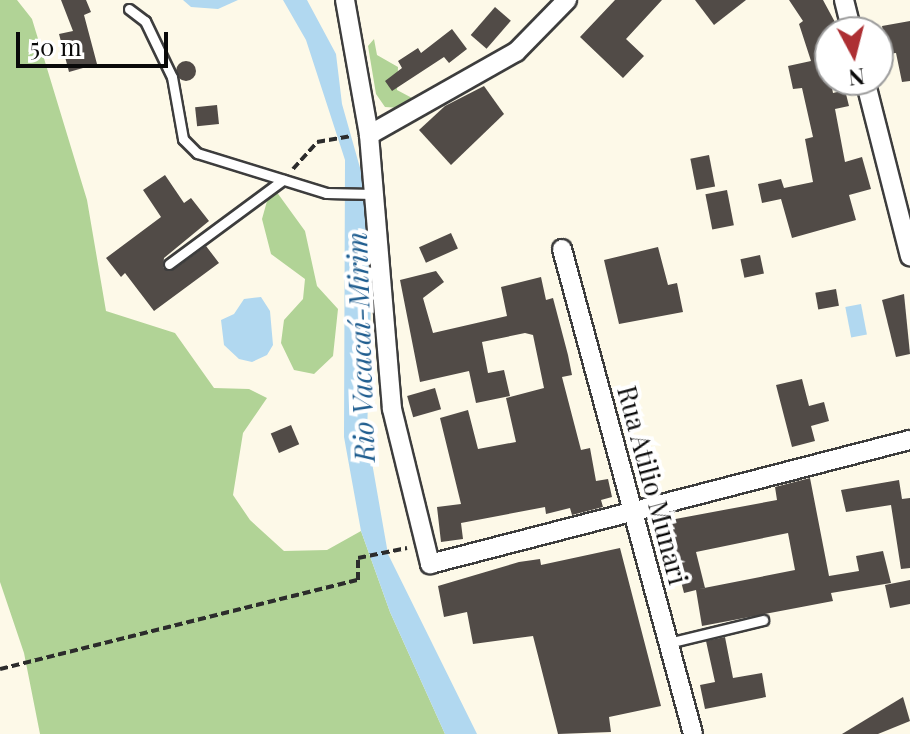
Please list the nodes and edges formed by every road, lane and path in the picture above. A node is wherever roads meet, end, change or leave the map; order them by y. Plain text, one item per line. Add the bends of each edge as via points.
1 (567, 0) edge
2 (347, 1) edge
3 (129, 9) dead end
4 (869, 96) edge
5 (369, 135) junction
6 (336, 138) dead end
7 (283, 180) junction
8 (374, 194) junction
9 (562, 249) dead end
10 (910, 256) edge
11 (169, 264) dead end
12 (910, 440) edge
13 (633, 511) junction
14 (400, 549) dead end
15 (763, 620) dead end
16 (668, 643) junction
17 (0, 669) edge
18 (693, 734) edge

1 - 5 street via 516,52
2 - 5 street
3 - 7 lane via 145,21 172,77 183,139 197,153
4 - 10 street
5 - 8 street
6 - 7 path via 317,142
7 - 8 lane via 326,193
7 - 11 lane
8 - 13 street via 392,409 430,564
9 - 13 street, Rua Atilio Munari
12 - 13 street
13 - 16 street, Rua Atilio Munari
14 - 17 path via 358,558 358,580
15 - 16 lane
16 - 18 street, Rua Atilio Munari

